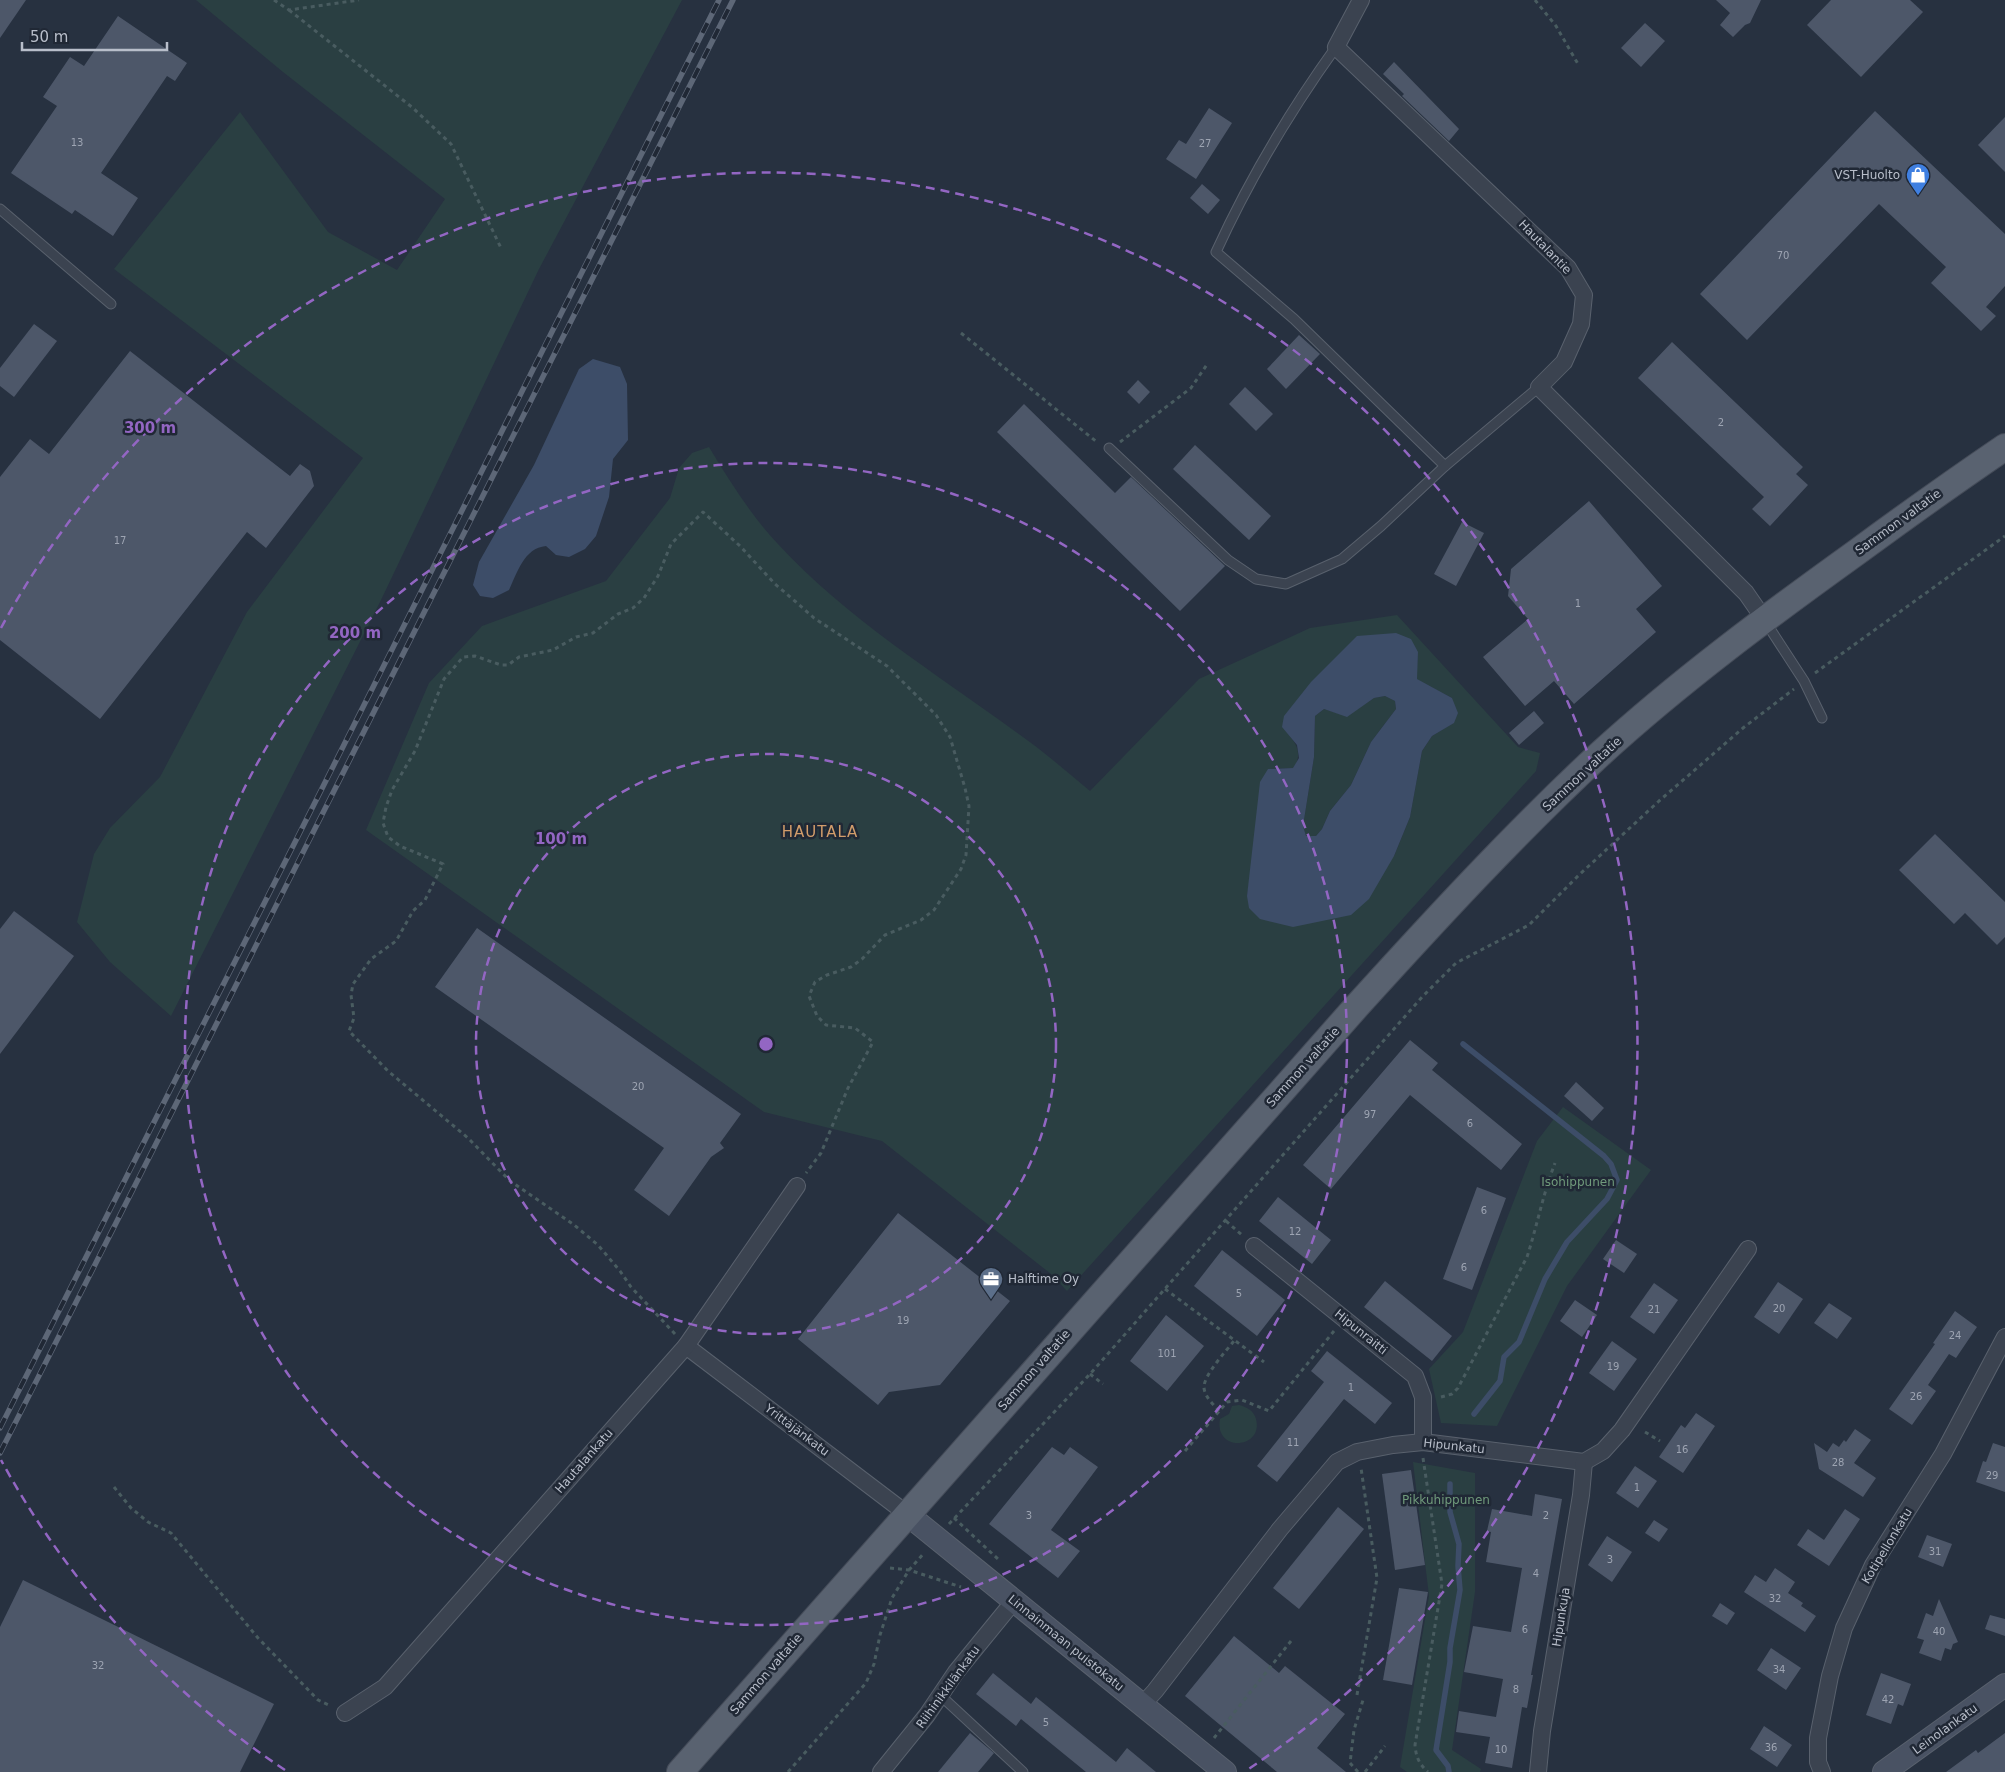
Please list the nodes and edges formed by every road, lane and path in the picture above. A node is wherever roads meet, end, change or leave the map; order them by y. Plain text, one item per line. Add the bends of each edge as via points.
1 (274, 0) edge
2 (359, 0) edge
3 (1361, 0) edge
4 (1535, 0) edge
5 (288, 10) junction
6 (1336, 47) junction
7 (1578, 64) dead end
8 (0, 209) edge
9 (501, 248) dead end
10 (111, 304) dead end
11 (961, 333) dead end
12 (1208, 363) dead end
13 (1539, 387) junction
14 (2005, 446) edge
15 (1109, 448) junction
16 (1445, 466) junction
17 (2005, 536) edge
18 (1764, 618) junction
19 (1804, 681) junction
20 (1822, 718) dead end
21 (1555, 1163) dead end
22 (797, 1186) joint
23 (1254, 1246) dead end
24 (1748, 1249) dead end
25 (1165, 1289) junction
26 (1344, 1318) junction
27 (2005, 1337) edge
28 (1234, 1341) junction
29 (686, 1346) junction
30 (1264, 1362) dead end
31 (1090, 1374) junction
32 (1103, 1384) dead end
33 (1423, 1403) junction
34 (1219, 1410) junction
35 (1646, 1432) dead end
36 (1424, 1442) junction
37 (1660, 1442) dead end
38 (1185, 1451) dead end
39 (1584, 1462) junction
40 (1361, 1467) dead end
41 (114, 1487) dead end
42 (907, 1514) junction
43 (937, 1538) junction
44 (1014, 1601) junction
45 (1291, 1641) dead end
46 (2005, 1685) edge
47 (940, 1695) junction
48 (1357, 1695) dead end
49 (1364, 1700) dead end
50 (1143, 1704) junction
51 (345, 1713) joint
52 (1212, 1741) dead end
53 (1386, 1746) dead end
54 (680, 1772) edge
55 (788, 1772) edge
56 (881, 1772) edge
57 (1023, 1772) edge
58 (1225, 1772) edge
59 (1358, 1772) edge
60 (1364, 1772) edge
61 (1428, 1772) edge
62 (1538, 1772) edge
63 (1822, 1772) edge
64 (1884, 1772) edge

1 - 5 path
2 - 5 path
3 - 6 street
4 - 7 path via 1556,26
5 - 9 path via 413,108 451,144
6 - 13 street, Hautalantie via 1568,268 1584,295 1581,324 1564,362
6 - 16 lane via 1262,164 1216,252 1294,319
8 - 10 lane
11 - 15 path
12 - 15 path via 1191,388
13 - 16 lane
13 - 18 street via 1746,593
14 - 18 main road, Sammon valtatie
15 - 16 lane via 1228,560 1256,579 1286,584 1342,559
17 - 19 path
18 - 19 lane
18 - 42 main road, Sammon valtatie via 1599,755 1442,913
19 - 20 lane
19 - 25 path via 1659,801 1529,925 1456,963 1422,997
21 - 33 path via 1545,1187 1527,1257 1463,1380 1452,1394
22 - 29 street, Hautalankatu
22 - 29 path via 821,1152 848,1088 873,1042 855,1028 826,1025 817,1016 809,996 815,982 851,967 885,935 921,920 934,910 962,869 969,806 950,737 936,715 896,674 808,612 703,512 671,544 658,576 634,608 618,614 593,633 576,637 553,650 519,657 508,665 475,656 463,657 444,679 415,751 392,790 383,823 388,837 400,846 444,864 425,900 413,911 396,941 370,959 353,984 354,1018 348,1031 510,1180 598,1245 631,1287
23 - 26 street, Hipunraitti
24 - 39 street via 1622,1430 1603,1451
25 - 28 path
25 - 31 path
26 - 33 street, Hipunraitti via 1415,1376 1424,1397
26 - 34 path via 1269,1411 1242,1400 1227,1402
27 - 63 street, Kotipellonkatu via 1943,1454 1874,1565 1844,1628 1830,1676 1818,1738 1818,1762
28 - 30 path
28 - 34 path via 1206,1377 1204,1386 1207,1397
29 - 42 street, Yrittäjänkatu
29 - 51 street, Hautalankatu via 385,1687
31 - 32 path
31 - 43 path
33 - 36 street, Hipunraitti
34 - 38 path
35 - 37 path
36 - 39 street, Hipunkatu
36 - 50 street, Hipunkatu via 1357,1452 1337,1462 1280,1529
36 - 61 path via 1423,1464 1442,1584 1415,1745 1420,1765
39 - 62 street, Hipunkuja via 1582,1495
40 - 48 path via 1377,1578
41 - 51 path via 148,1522 171,1533 258,1638 318,1700
42 - 43 street, Linnainmaan puistokatu
42 - 54 main road, Sammon valtatie
43 - 44 street, Linnainmaan puistokatu
43 - 55 path via 908,1570 892,1598 866,1683
44 - 47 street, Riihinikkilänkatu
44 - 50 street, Linnainmaan puistokatu
45 - 52 path
46 - 64 street, Leinolankatu
47 - 56 street, Riihinikkilänkatu
47 - 57 lane
49 - 59 path via 1354,1730 1350,1763
50 - 58 street, Linnainmaan puistokatu
53 - 60 path

